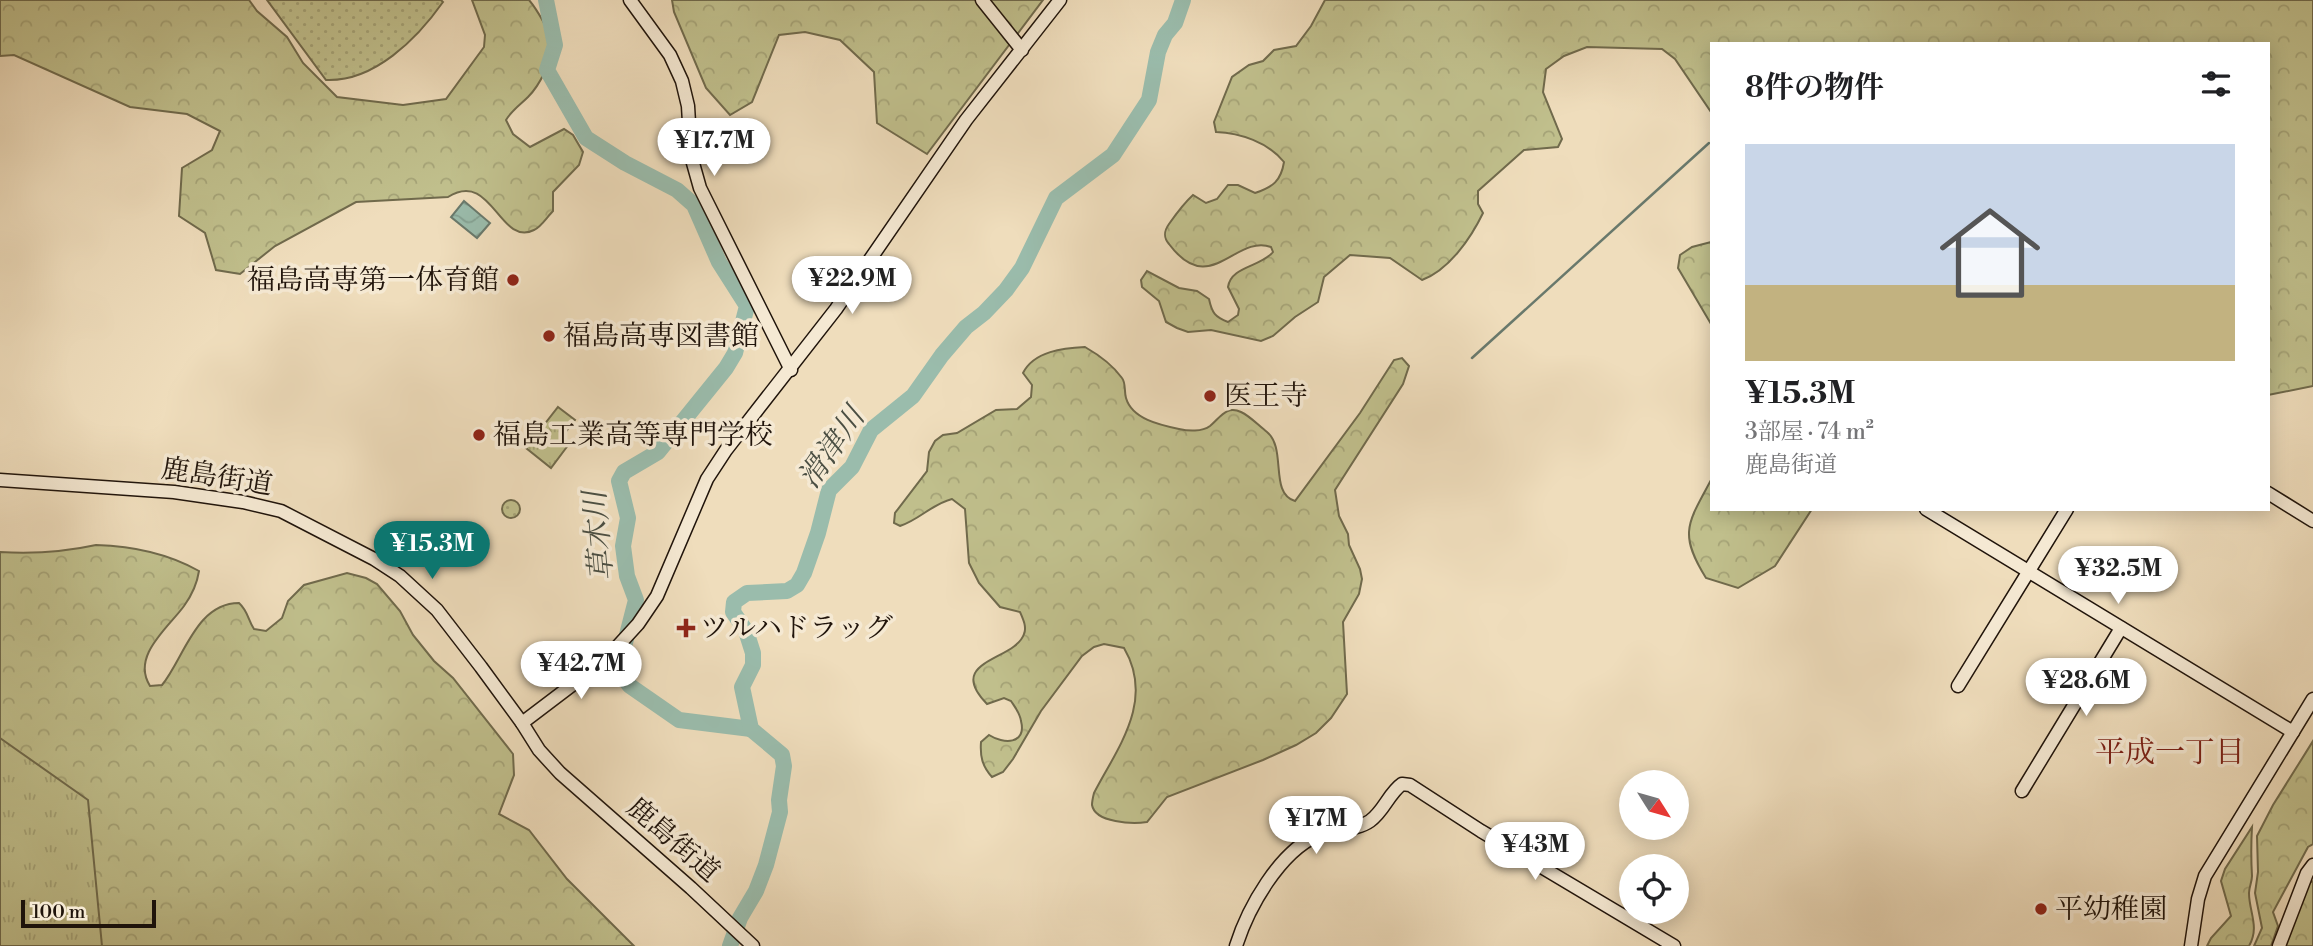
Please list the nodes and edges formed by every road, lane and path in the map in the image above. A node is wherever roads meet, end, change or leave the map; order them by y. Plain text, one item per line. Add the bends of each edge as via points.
1 (630, 0) edge
2 (982, 0) edge
3 (1060, 0) edge
4 (1022, 50) junction
5 (790, 370) junction
6 (0, 480) edge
7 (2270, 494) edge
8 (1929, 511) edge
9 (2066, 511) edge
10 (2313, 521) edge
11 (2028, 571) junction
12 (2121, 628) junction
13 (1958, 686) dead end
14 (2313, 699) edge
15 (522, 723) junction
16 (2293, 732) junction
17 (2022, 791) dead end
18 (2313, 865) edge
19 (753, 946) edge
20 (1236, 946) edge
21 (1674, 946) edge
22 (2191, 946) edge
23 (2279, 946) edge

1 - 5 street via 670,55 682,81 691,156 700,188
2 - 4 street
3 - 4 street
4 - 5 street via 966,120
5 - 15 street via 706,479 657,596 638,624 616,649
6 - 15 street, 鹿島街道 via 215,497 290,516 374,559 419,593 462,641
7 - 10 street
8 - 11 street
9 - 11 street
11 - 12 street
11 - 13 street
12 - 16 street
12 - 17 street
14 - 16 street
15 - 19 street, 鹿島街道 via 560,773
16 - 22 street via 2205,876
18 - 23 street
20 - 21 street via 1244,920 1290,855 1318,835 1368,823 1402,784

